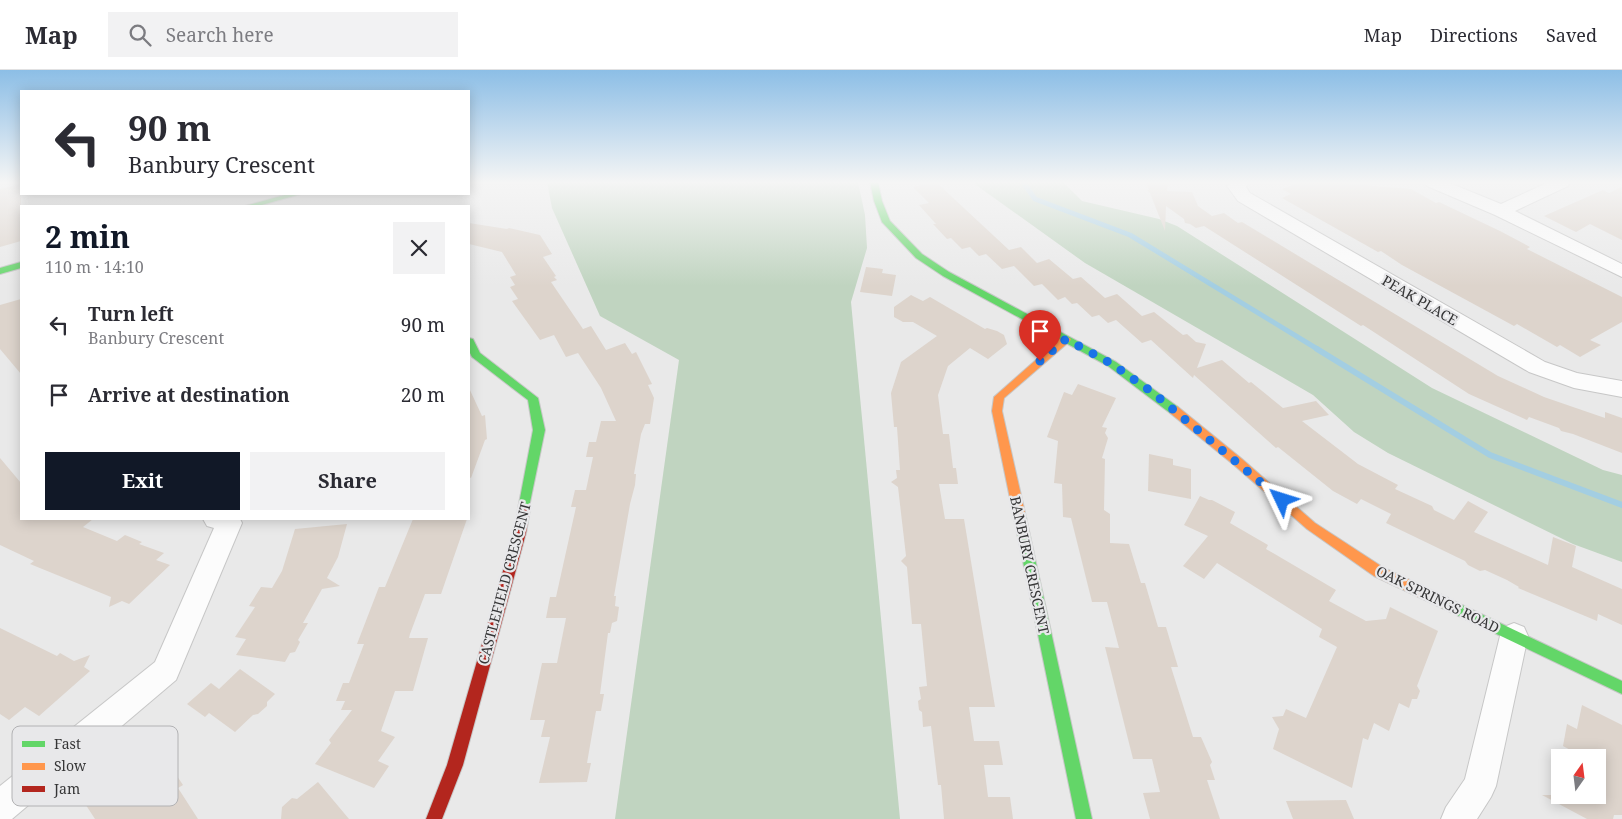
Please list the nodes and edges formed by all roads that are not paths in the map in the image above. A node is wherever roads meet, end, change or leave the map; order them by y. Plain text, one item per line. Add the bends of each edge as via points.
1 (884, 217) edge
2 (1278, 217) edge
3 (1513, 217) edge
4 (20, 265) edge
5 (0, 270) edge
6 (1622, 271) edge
7 (1066, 339) junction
8 (470, 343) edge
9 (1622, 389) edge
10 (219, 520) edge
11 (1514, 636) junction
12 (1622, 688) edge
13 (98, 726) edge
14 (12, 796) edge
15 (0, 806) edge
16 (434, 819) edge
17 (1084, 819) edge
18 (1458, 819) edge

1 - 7 street, OAK SPRINGS ROAD via 919,256
2 - 9 street, PEAK PLACE via 1537,367 1574,380
3 - 6 street
4 - 5 street
7 - 11 street, OAK SPRINGS ROAD via 1112,364 1152,392 1311,526 1379,572
7 - 17 street, BANBURY CRESCENT via 999,397 997,411
8 - 16 street, CASTLEFIELD CRESCENT via 476,355 532,398 539,430 520,534 455,764
10 - 13 street via 229,523 166,671
11 - 12 street, OAK SPRINGS ROAD
11 - 18 street via 1480,786
14 - 15 street

